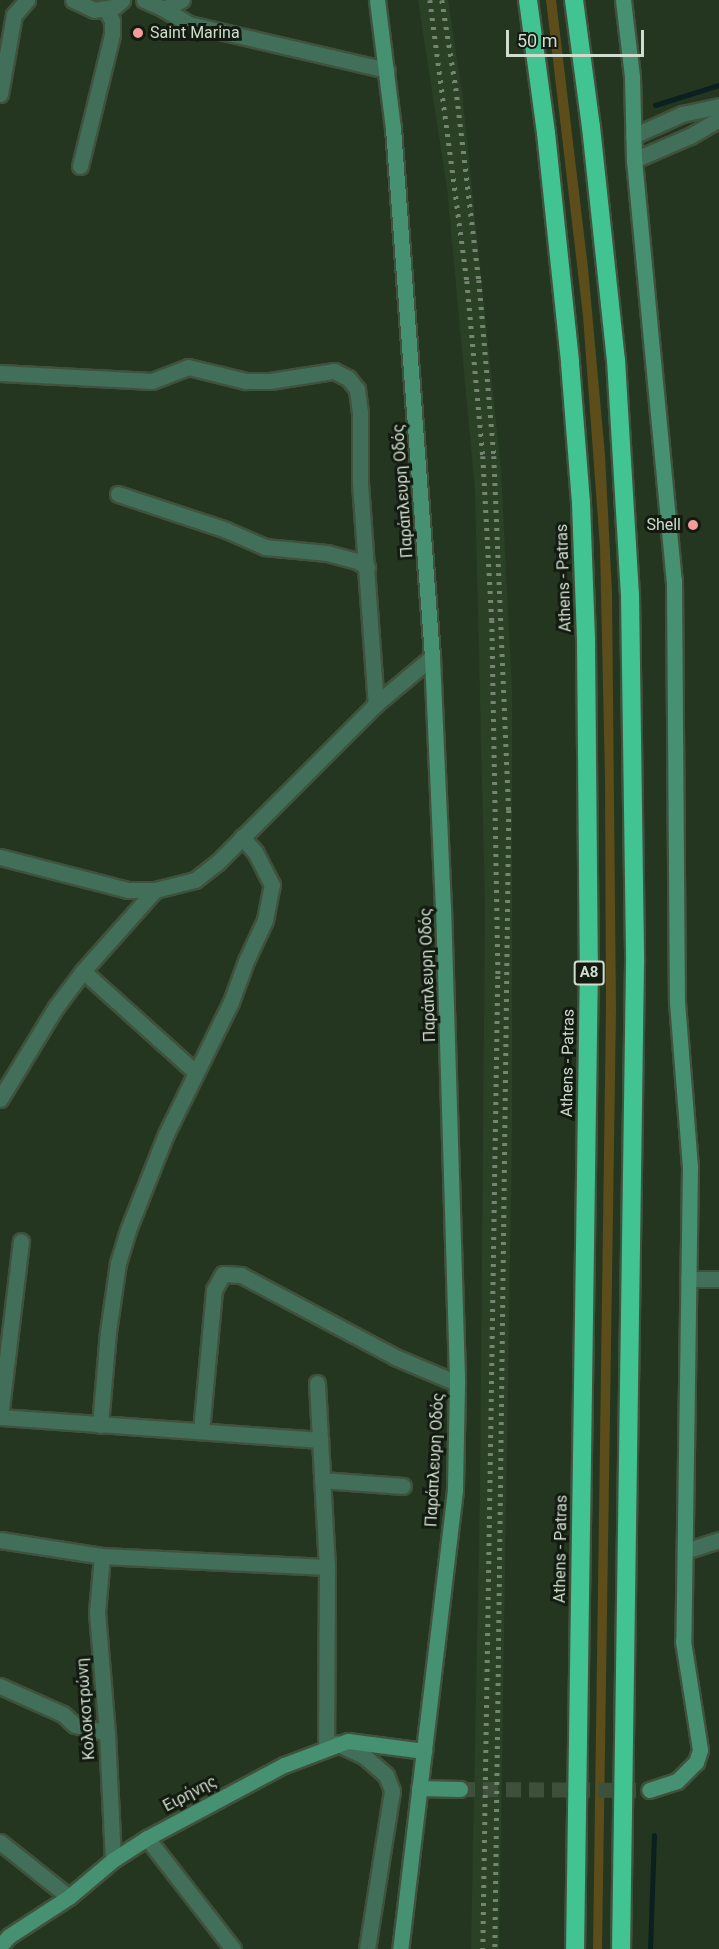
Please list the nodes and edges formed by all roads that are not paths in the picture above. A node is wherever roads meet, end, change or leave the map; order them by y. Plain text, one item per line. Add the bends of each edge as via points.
1 (27, 0) edge
2 (73, 0) edge
3 (122, 0) edge
4 (144, 0) edge
5 (182, 0) edge
6 (377, 0) edge
7 (528, 0) edge
8 (574, 0) edge
9 (623, 0) edge
10 (106, 9) junction
11 (164, 9) junction
12 (387, 70) junction
13 (0, 94) edge
14 (719, 106) edge
15 (719, 119) edge
16 (633, 136) junction
17 (634, 160) junction
18 (80, 166) dead end
19 (0, 373) edge
20 (118, 494) dead end
21 (367, 567) junction
22 (432, 657) junction
23 (376, 705) junction
24 (242, 837) junction
25 (0, 857) edge
26 (154, 890) junction
27 (83, 971) junction
28 (195, 1072) junction
29 (0, 1099) edge
30 (21, 1241) dead end
31 (688, 1279) junction
32 (719, 1279) edge
33 (317, 1383) dead end
34 (457, 1383) junction
35 (0, 1417) edge
36 (100, 1425) junction
37 (201, 1431) junction
38 (320, 1440) junction
39 (322, 1480) junction
40 (404, 1486) dead end
41 (0, 1540) edge
42 (719, 1540) edge
43 (685, 1551) junction
44 (102, 1556) junction
45 (327, 1567) junction
46 (0, 1686) edge
47 (107, 1733) junction
48 (331, 1745) junction
49 (424, 1751) junction
50 (419, 1788) junction
51 (460, 1789) tunnel mouth
52 (649, 1790) tunnel mouth
53 (147, 1838) junction
54 (0, 1842) edge
55 (113, 1860) junction
56 (69, 1897) junction
57 (0, 1946) edge
58 (233, 1949) edge
59 (367, 1949) edge
60 (400, 1949) edge
61 (575, 1949) edge
62 (621, 1949) edge

1 - 13 street via 14,15
2 - 10 street via 94,10
3 - 10 street
4 - 11 street
5 - 11 street
6 - 12 street, Παράπλευρη Οδός
7 - 61 highway, Athens - Patras / Α8 via 570,363 581,503 586,652 589,963
8 - 62 highway via 614,337 630,594 635,963
9 - 16 street via 632,77
10 - 18 street via 112,21 112,35
11 - 12 street via 189,24
12 - 22 street, Παράπλευρη Οδός
14 - 16 street via 682,114
15 - 17 street
16 - 17 street
17 - 31 street via 674,580 676,1002 689,1140
19 - 21 street via 152,381 188,367 246,381 334,371 348,378 357,389 360,412 360,483
20 - 21 street via 265,547 327,553
21 - 23 street
22 - 23 street
22 - 34 street, Παράπλευρη Οδός
23 - 24 street
24 - 26 street via 204,876 183,885
24 - 28 street via 265,867 273,885 265,920 231,1002
25 - 26 street via 105,886
26 - 27 street
27 - 28 street
27 - 29 street via 41,1029
28 - 36 street via 140,1198 118,1263
30 - 35 street
31 - 32 street
31 - 43 street
33 - 38 street
34 - 37 street via 395,1357 241,1275 223,1274 214,1290
34 - 49 street, Παράπλευρη Οδός via 454,1490
35 - 36 street
36 - 37 street
37 - 38 street
38 - 39 street
39 - 40 street
39 - 45 street
41 - 44 street
42 - 43 street
43 - 52 street via 683,1641 700,1750 696,1762 677,1781
44 - 45 street
44 - 47 street, Κολοκοτρώνη via 97,1612
45 - 48 street
46 - 47 street via 63,1714 75,1725
47 - 55 street, Κολοκοτρώνη
48 - 49 street, Ειρήνης via 357,1740
48 - 53 street, Ειρήνης via 201,1807
48 - 59 street via 364,1756 386,1775 392,1791
49 - 50 street, Παράπλευρη Οδός
50 - 51 street
50 - 60 street, Παράπλευρη Οδός
53 - 55 street, Ειρήνης
53 - 58 street
54 - 56 street
55 - 56 street, Ειρήνης
56 - 57 street, Ειρήνης via 9,1935

